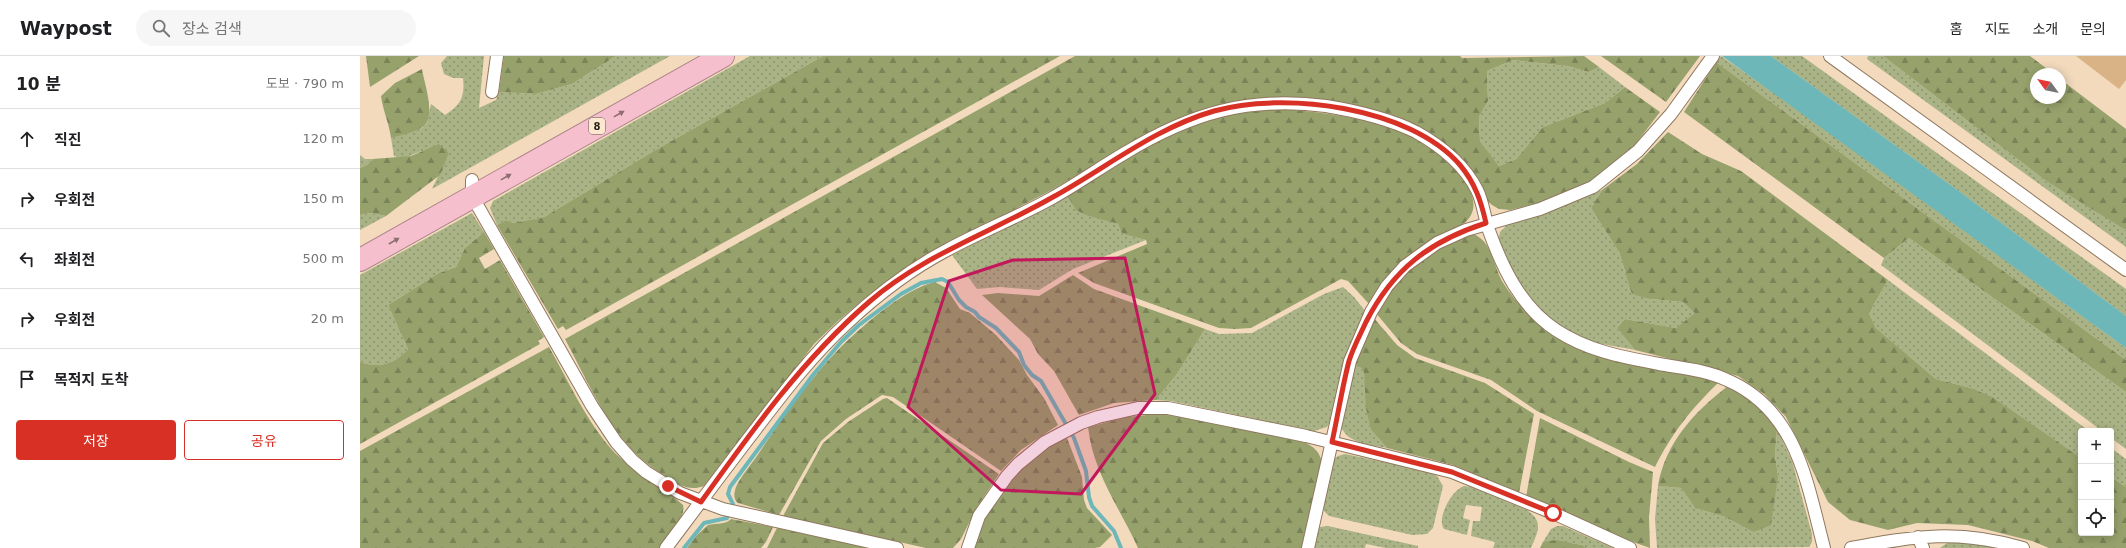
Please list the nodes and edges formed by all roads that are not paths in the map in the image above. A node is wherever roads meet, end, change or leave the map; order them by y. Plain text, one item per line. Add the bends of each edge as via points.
1 (497, 56) edge
2 (693, 56) edge
3 (723, 56) edge
4 (1713, 56) edge
5 (1830, 56) edge
6 (492, 92) dead end
7 (472, 188) junction
8 (1486, 223) junction
9 (360, 242) edge
10 (360, 260) edge
11 (2126, 270) edge
12 (1332, 442) junction
13 (701, 502) junction
14 (1921, 542) edge
15 (666, 548) edge
16 (897, 548) edge
17 (968, 548) edge
18 (1308, 548) edge
19 (1630, 548) edge
20 (1824, 548) edge
21 (1851, 548) edge
22 (2023, 548) edge

1 - 6 street
2 - 7 highway, 8
7 -> 3 highway, 8
4 - 8 street via 1671,114 1638,151 1592,187 1540,209
5 - 11 street
7 - 9 highway, 8
10 -> 7 highway, 8
7 - 13 street via 592,406 616,442 646,472 680,493
8 - 12 street via 1437,243 1405,266 1387,286 1371,312 1350,361
8 - 13 street via 1478,192 1460,164 1429,140 1399,124 1336,108 1284,103 1256,103 1201,116 1146,141 1052,198 944,252 881,293 821,348 784,392
8 - 20 street via 1514,286 1536,314 1558,331 1598,351 1726,379 1767,406 1781,424 1801,460
12 - 17 street via 1168,408 1138,408 1116,412 1074,427 1032,451 1007,476 979,516
12 - 18 street
12 - 19 street via 1452,472
13 - 15 street
13 - 16 street
14 - 21 street
14 - 22 street via 1969,536

